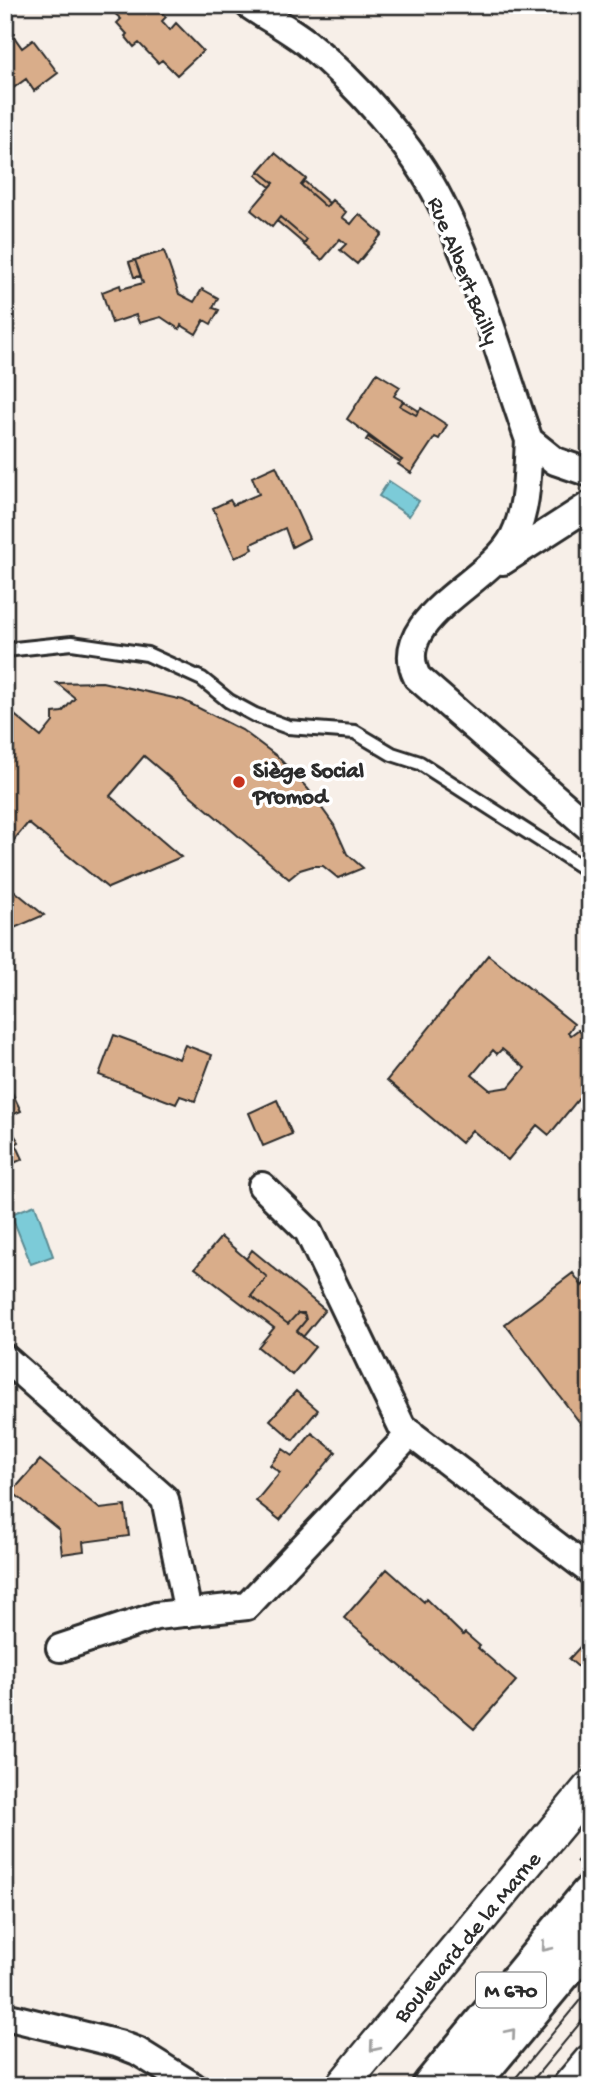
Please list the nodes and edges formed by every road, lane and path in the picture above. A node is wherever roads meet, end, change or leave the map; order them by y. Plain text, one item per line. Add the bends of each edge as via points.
1 (248, 5) edge
2 (529, 440) junction
3 (590, 473) edge
4 (590, 505) edge
5 (487, 571) junction
6 (5, 650) edge
7 (590, 828) edge
8 (590, 872) edge
9 (262, 1186) dead end
10 (5, 1358) edge
11 (411, 1433) junction
12 (590, 1572) edge
13 (188, 1613) junction
14 (60, 1648) dead end
15 (590, 1787) edge
16 (590, 1895) edge
17 (590, 1938) edge
18 (5, 2016) edge
19 (590, 2061) edge
20 (193, 2086) edge
21 (341, 2086) edge
22 (432, 2086) edge
23 (467, 2086) edge
24 (569, 2086) edge

1 - 2 street, Rue Albert Bailly via 304,41 340,73 427,178 461,250
2 - 3 street via 555,461
2 - 5 street, Rue Albert Bailly via 520,520 514,536
4 - 5 street
5 - 7 street, Rue Albert Bailly via 417,632 411,657 417,677
6 - 8 lane via 72,643 147,654 202,679 254,715 288,727 355,732 392,754 420,763
9 - 11 street via 308,1231 402,1426
10 - 13 street via 165,1499
11 - 12 street
11 - 13 street via 247,1606
13 - 14 street via 156,1616
15 -> 21 street, Boulevard de la Marne
16 -> 22 main road, M 670
23 -> 17 main road, M 670
18 - 20 street via 119,2044
19 - 24 street

